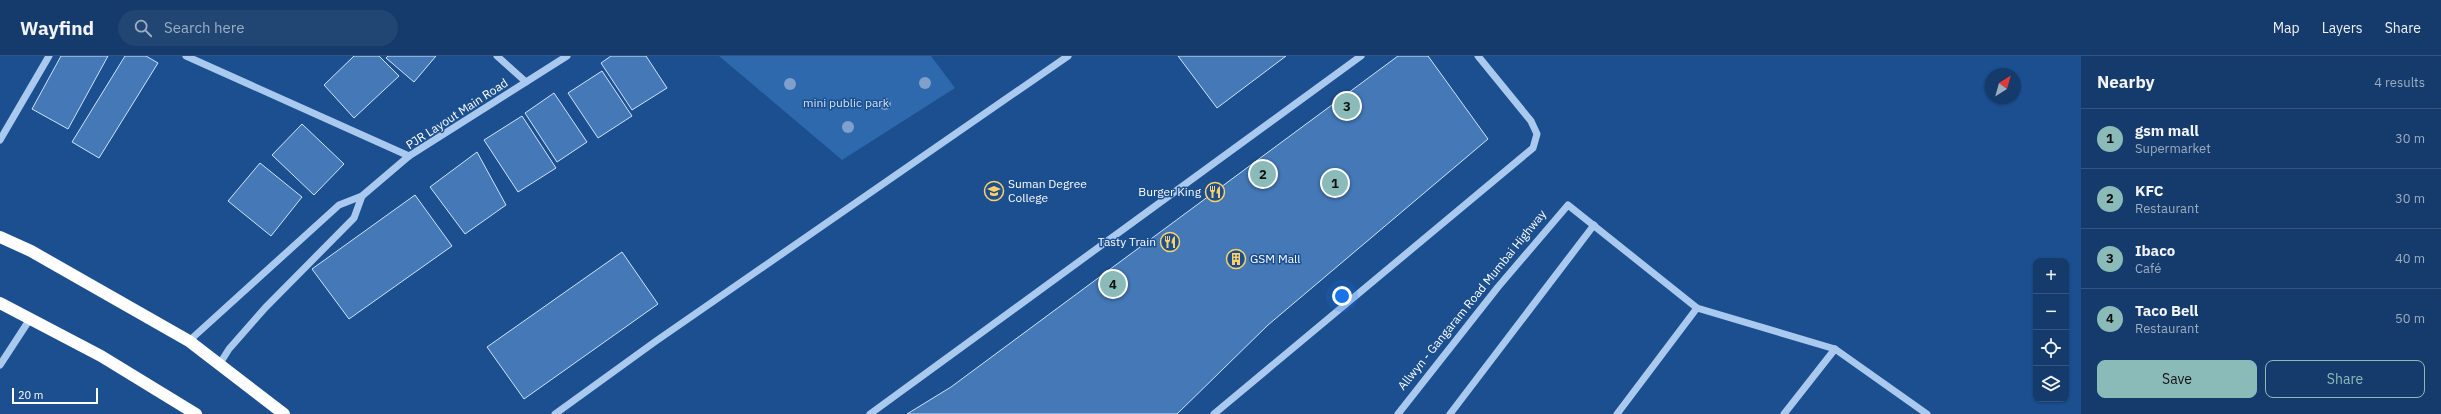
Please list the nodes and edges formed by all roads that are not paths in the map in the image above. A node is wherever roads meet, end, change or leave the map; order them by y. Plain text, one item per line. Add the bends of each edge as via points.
1 (49, 56) edge
2 (186, 56) edge
3 (497, 56) edge
4 (567, 56) edge
5 (1068, 56) edge
6 (1361, 56) edge
7 (1478, 56) edge
8 (526, 82) junction
9 (0, 140) edge
10 (409, 156) junction
11 (362, 196) junction
12 (1594, 225) junction
13 (0, 237) edge
14 (0, 302) edge
15 (1696, 308) junction
16 (30, 319) junction
17 (189, 341) junction
18 (1835, 349) junction
19 (0, 365) edge
20 (220, 365) junction
21 (196, 414) edge
22 (284, 414) edge
23 (555, 414) edge
24 (870, 414) edge
25 (1214, 414) edge
26 (1398, 414) edge
27 (1450, 414) edge
28 (1617, 414) edge
29 (1784, 414) edge
30 (1927, 414) edge

1 - 9 street
2 - 10 street
3 - 8 street
4 - 8 street, PJR Layout Main Road
5 - 23 street via 656,341
6 - 24 street
7 - 25 street via 1531,121 1537,134 1533,148
8 - 10 street, PJR Layout Main Road
10 - 11 street, PJR Layout Main Road
11 - 17 street, PJR Layout Main Road via 339,205
11 - 20 street, PJR Layout Main Road via 354,218 265,308 229,349
12 - 15 street
12 - 26 street, Allwyn - Gangaram Road Mumbai Highway via 1568,205 1498,287
12 - 27 street
13 - 17 highway
14 - 16 highway
15 - 18 street
15 - 28 street
16 - 19 street
16 - 21 highway via 101,356
17 - 20 highway
18 - 29 street
18 - 30 street
20 - 22 highway

